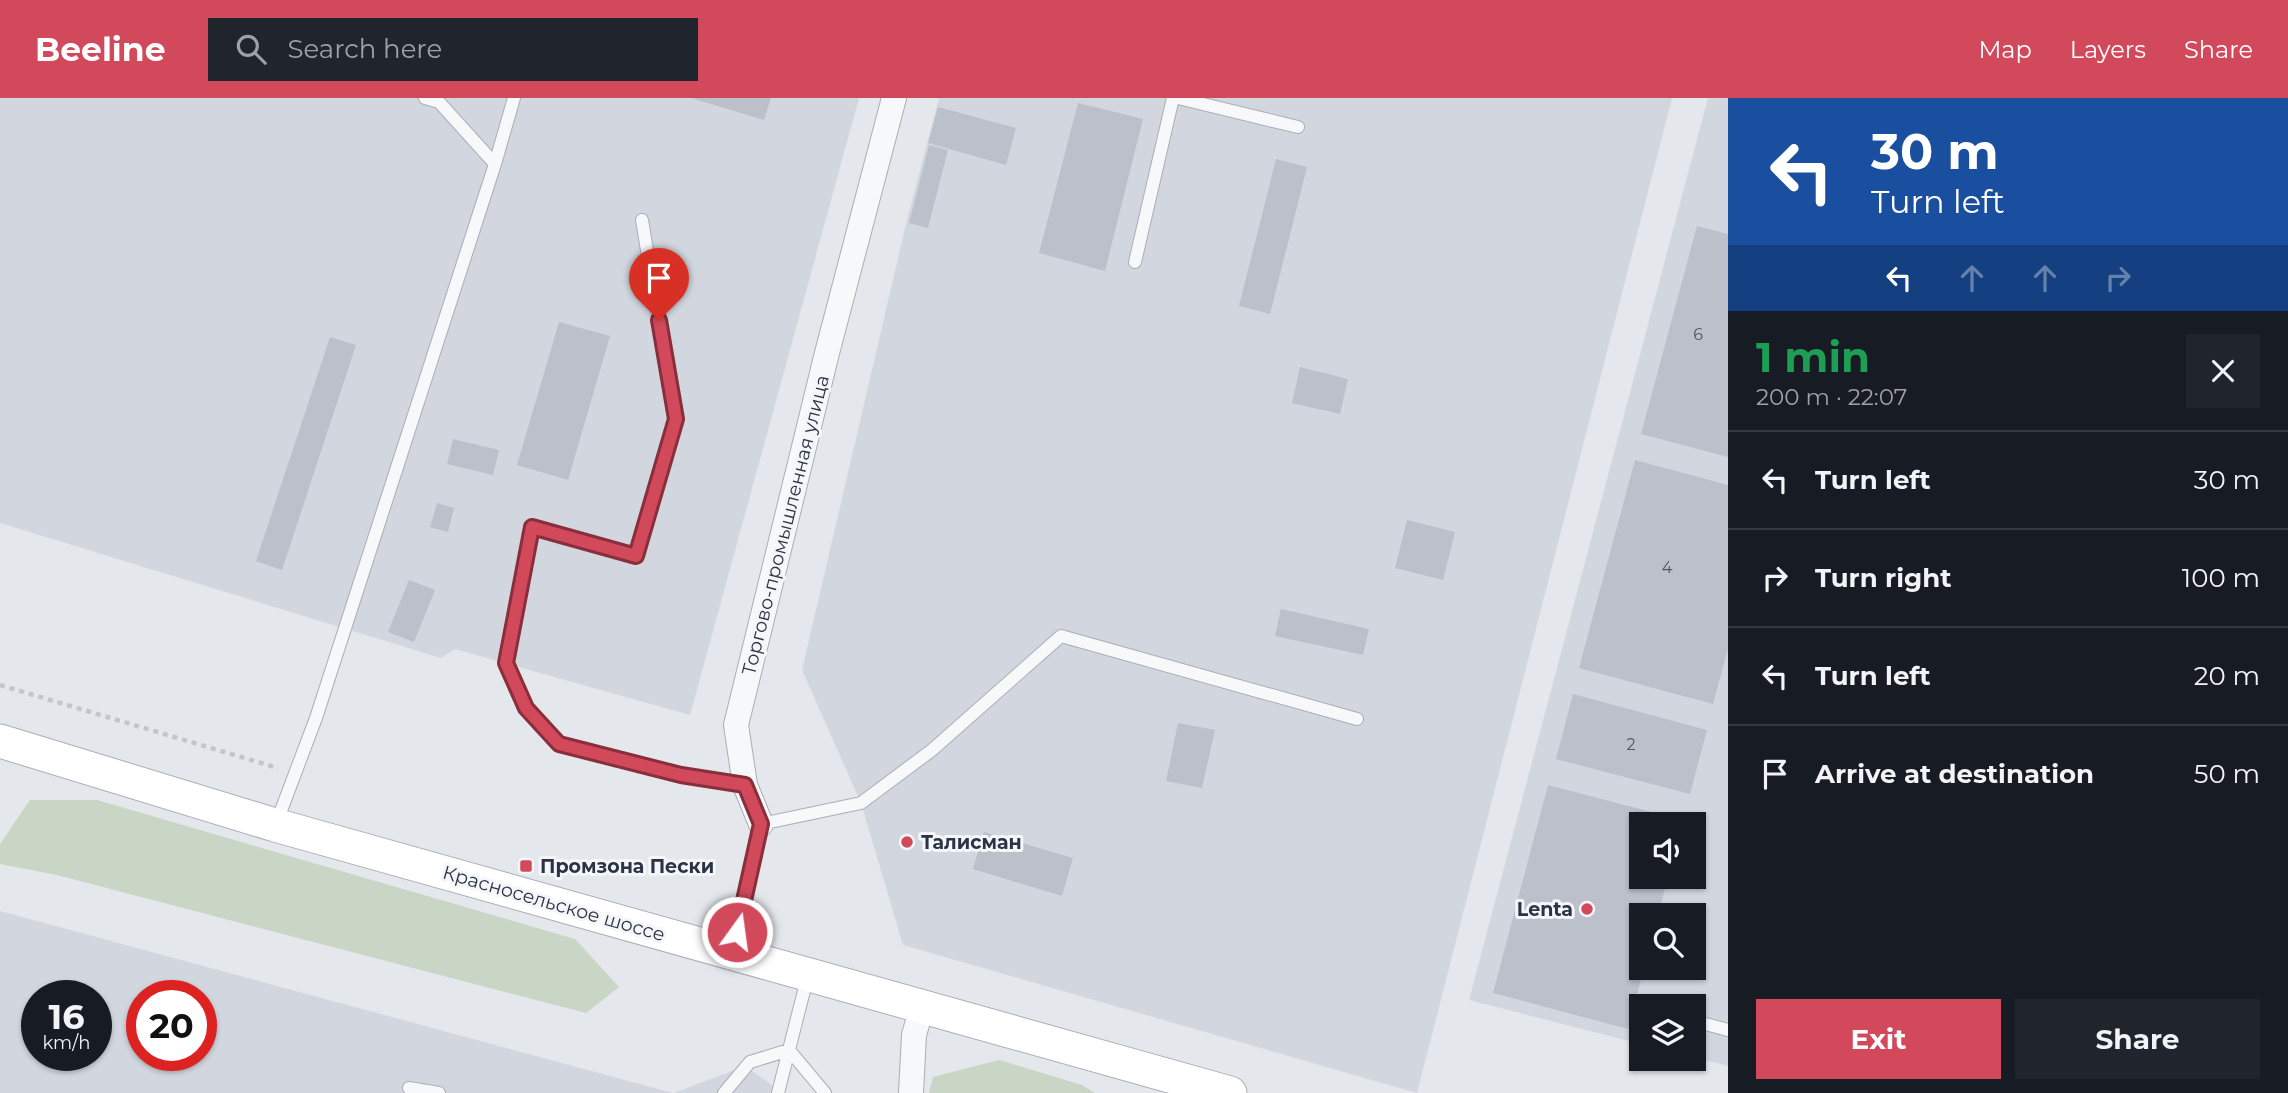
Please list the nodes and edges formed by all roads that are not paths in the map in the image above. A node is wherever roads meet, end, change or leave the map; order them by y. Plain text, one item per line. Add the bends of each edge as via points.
1 (425, 98) edge
2 (514, 98) edge
3 (894, 98) edge
4 (1176, 98) edge
5 (1298, 127) dead end
6 (495, 164) junction
7 (642, 220) dead end
8 (1135, 262) dead end
9 (1357, 719) dead end
10 (0, 741) edge
11 (745, 785) junction
12 (761, 824) junction
13 (275, 825) junction
14 (732, 952) junction
15 (808, 975) junction
16 (922, 1007) junction
17 (1706, 1024) edge
18 (1728, 1030) edge
19 (789, 1050) junction
20 (409, 1088) dead end
21 (439, 1093) edge
22 (724, 1093) edge
23 (778, 1093) edge
24 (825, 1093) edge
25 (911, 1093) edge
26 (1230, 1093) edge

1 - 6 lane via 439,102
2 - 6 lane
3 - 11 street, Торгово-промышленная улица via 736,725
4 - 5 lane
4 - 8 lane
6 - 13 lane via 316,718
7 - 11 lane via 676,419 636,556 532,527 506,663 526,708 559,744 681,775
9 - 12 lane via 1061,636 932,750 861,803
10 - 13 main road, Красносельское шоссе
11 - 12 street, Торгово-промышленная улица
12 - 14 lane
13 - 14 main road, Красносельское шоссе
14 - 15 main road, Красносельское шоссе
15 - 16 main road, Красносельское шоссе
15 - 19 lane
16 - 25 street via 914,1035
16 - 26 main road, Красносельское шоссе
17 - 18 lane
19 - 22 lane via 750,1062
19 - 23 lane
19 - 24 lane
20 - 21 lane

